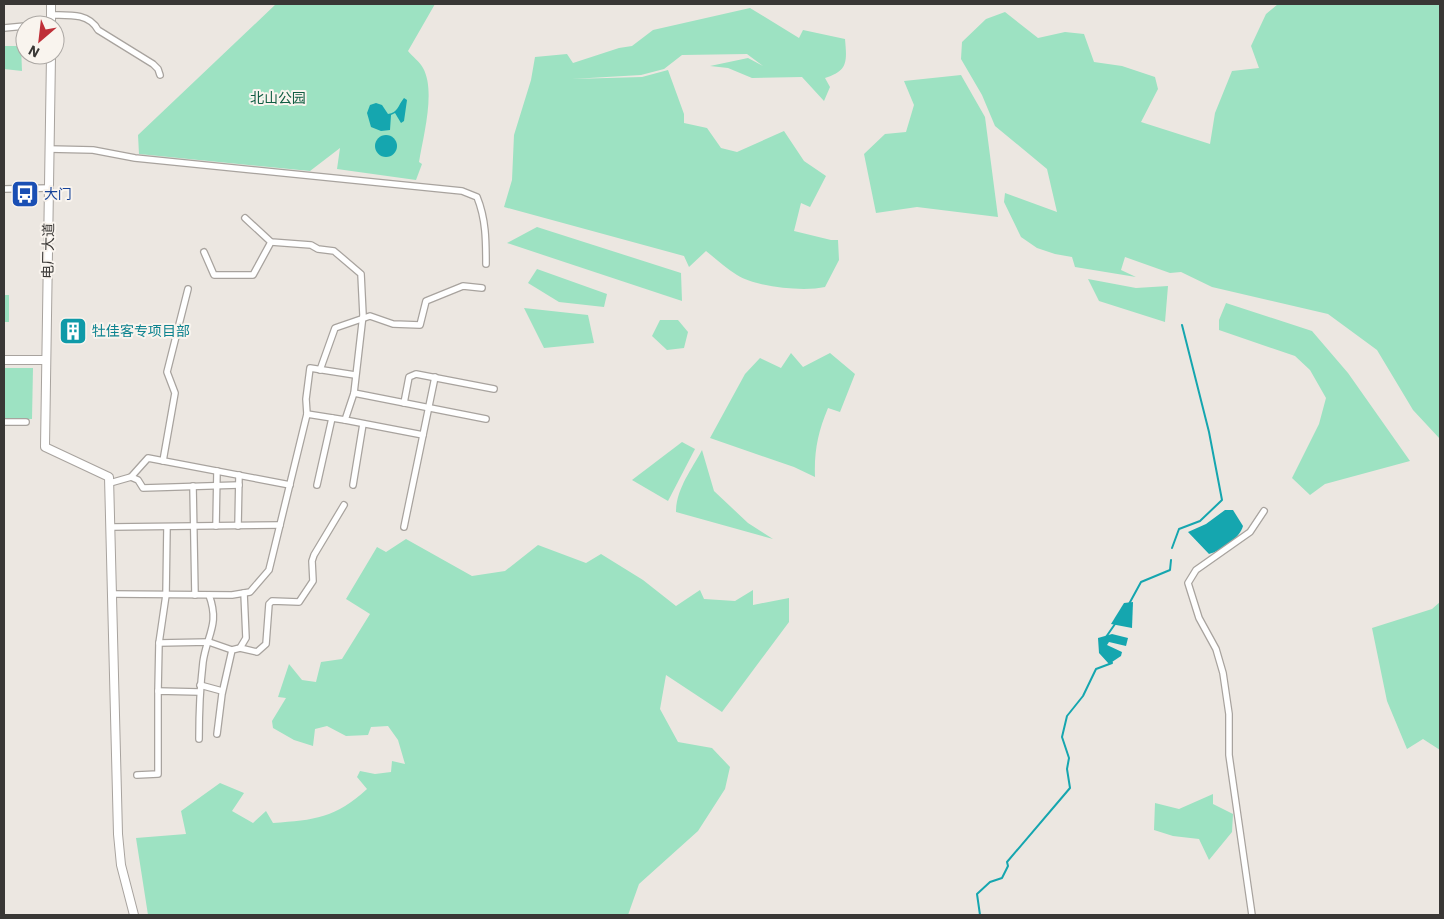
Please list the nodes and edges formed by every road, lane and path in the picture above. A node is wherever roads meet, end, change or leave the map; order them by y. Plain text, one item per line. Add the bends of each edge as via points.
1 (51, 4) edge
2 (51, 15) joint
3 (51, 65) edge
4 (160, 75) dead end
5 (49, 149) junction
6 (49, 188) junction
7 (4, 189) edge
8 (245, 218) dead end
9 (271, 242) junction
10 (204, 252) dead end
11 (486, 264) dead end
12 (482, 288) dead end
13 (188, 289) dead end
14 (363, 318) junction
15 (4, 360) edge
16 (46, 360) junction
17 (320, 370) junction
18 (355, 375) junction
19 (435, 377) junction
20 (494, 389) dead end
21 (354, 393) junction
22 (404, 403) junction
23 (429, 408) junction
24 (307, 414) junction
25 (332, 418) junction
26 (486, 419) dead end
27 (344, 420) junction
28 (4, 422) edge
29 (26, 422) dead end
30 (363, 424) junction
31 (423, 435) junction
32 (163, 461) junction
33 (216, 471) junction
34 (239, 475) junction
35 (131, 478) junction
36 (110, 483) junction
37 (216, 485) junction
38 (239, 485) junction
39 (290, 485) junction
40 (316, 485) dead end
41 (353, 485) dead end
42 (194, 486) junction
43 (344, 505) dead end
44 (1264, 511) dead end
45 (280, 525) junction
46 (195, 526) junction
47 (216, 526) junction
48 (238, 526) junction
49 (167, 527) junction
50 (404, 527) dead end
51 (112, 528) junction
52 (244, 593) junction
53 (113, 594) junction
54 (166, 595) junction
55 (194, 595) junction
56 (209, 595) junction
57 (208, 642) junction
58 (159, 643) junction
59 (240, 648) junction
60 (232, 650) junction
61 (200, 688) junction
62 (158, 691) junction
63 (222, 691) junction
64 (217, 734) dead end
65 (199, 739) dead end
66 (138, 775) dead end
67 (134, 915) edge
68 (1252, 915) edge

1 - 2 street
2 - 4 street via 75,14 94,23 98,30 153,64
3 - 5 street, 电厂大道
5 - 6 street, 电厂大道
5 - 11 street via 93,150 135,158 462,191 477,197 483,213
6 - 7 street
6 - 16 street, 电厂大道
8 - 9 street
9 - 10 street via 252,275 214,275
9 - 14 street via 311,245 334,251 360,274
12 - 14 street via 463,286 426,301 420,325 393,324 370,316
13 - 32 street via 167,372 175,392
14 - 17 street via 335,328
14 - 18 street
15 - 16 street
16 - 36 street, 电厂大道 via 45,447 109,477
17 - 18 street
17 - 24 street via 310,368
18 - 21 street
19 - 20 street
19 - 22 street via 416,374 409,377
19 - 23 street
21 - 22 street
21 - 27 street
22 - 23 street
23 - 26 street
23 - 31 street
24 - 25 street
24 - 39 street
25 - 27 street
25 - 40 street
27 - 30 street
28 - 29 street
30 - 31 street
30 - 41 street
31 - 50 street
32 - 33 street
32 - 35 street via 148,458
33 - 34 street
33 - 37 street
34 - 38 street
34 - 39 street
35 - 36 street
35 - 42 street via 138,480 143,488
36 - 51 street
37 - 38 street
37 - 42 street
37 - 47 street
38 - 48 street
39 - 45 street
42 - 46 street
43 - 59 street via 314,555 312,581 299,602 272,601 269,604 266,644 257,652
44 - 68 street via 1250,532 1196,570 1188,584 1199,618 1216,649 1222,673
45 - 48 street
45 - 52 street via 269,570 250,592
46 - 47 street
46 - 49 street
46 - 55 street
47 - 48 street
49 - 51 street
49 - 54 street
51 - 53 street
52 - 56 street
52 - 59 street via 246,638
53 - 54 street
53 - 67 street via 118,834
54 - 55 street
54 - 58 street
55 - 56 street
56 - 57 street via 215,611
57 - 58 street
57 - 60 street
57 - 61 street
58 - 62 street
59 - 60 street
60 - 63 street
61 - 62 street
61 - 63 street
61 - 65 street
62 - 66 street via 158,774
63 - 64 street

